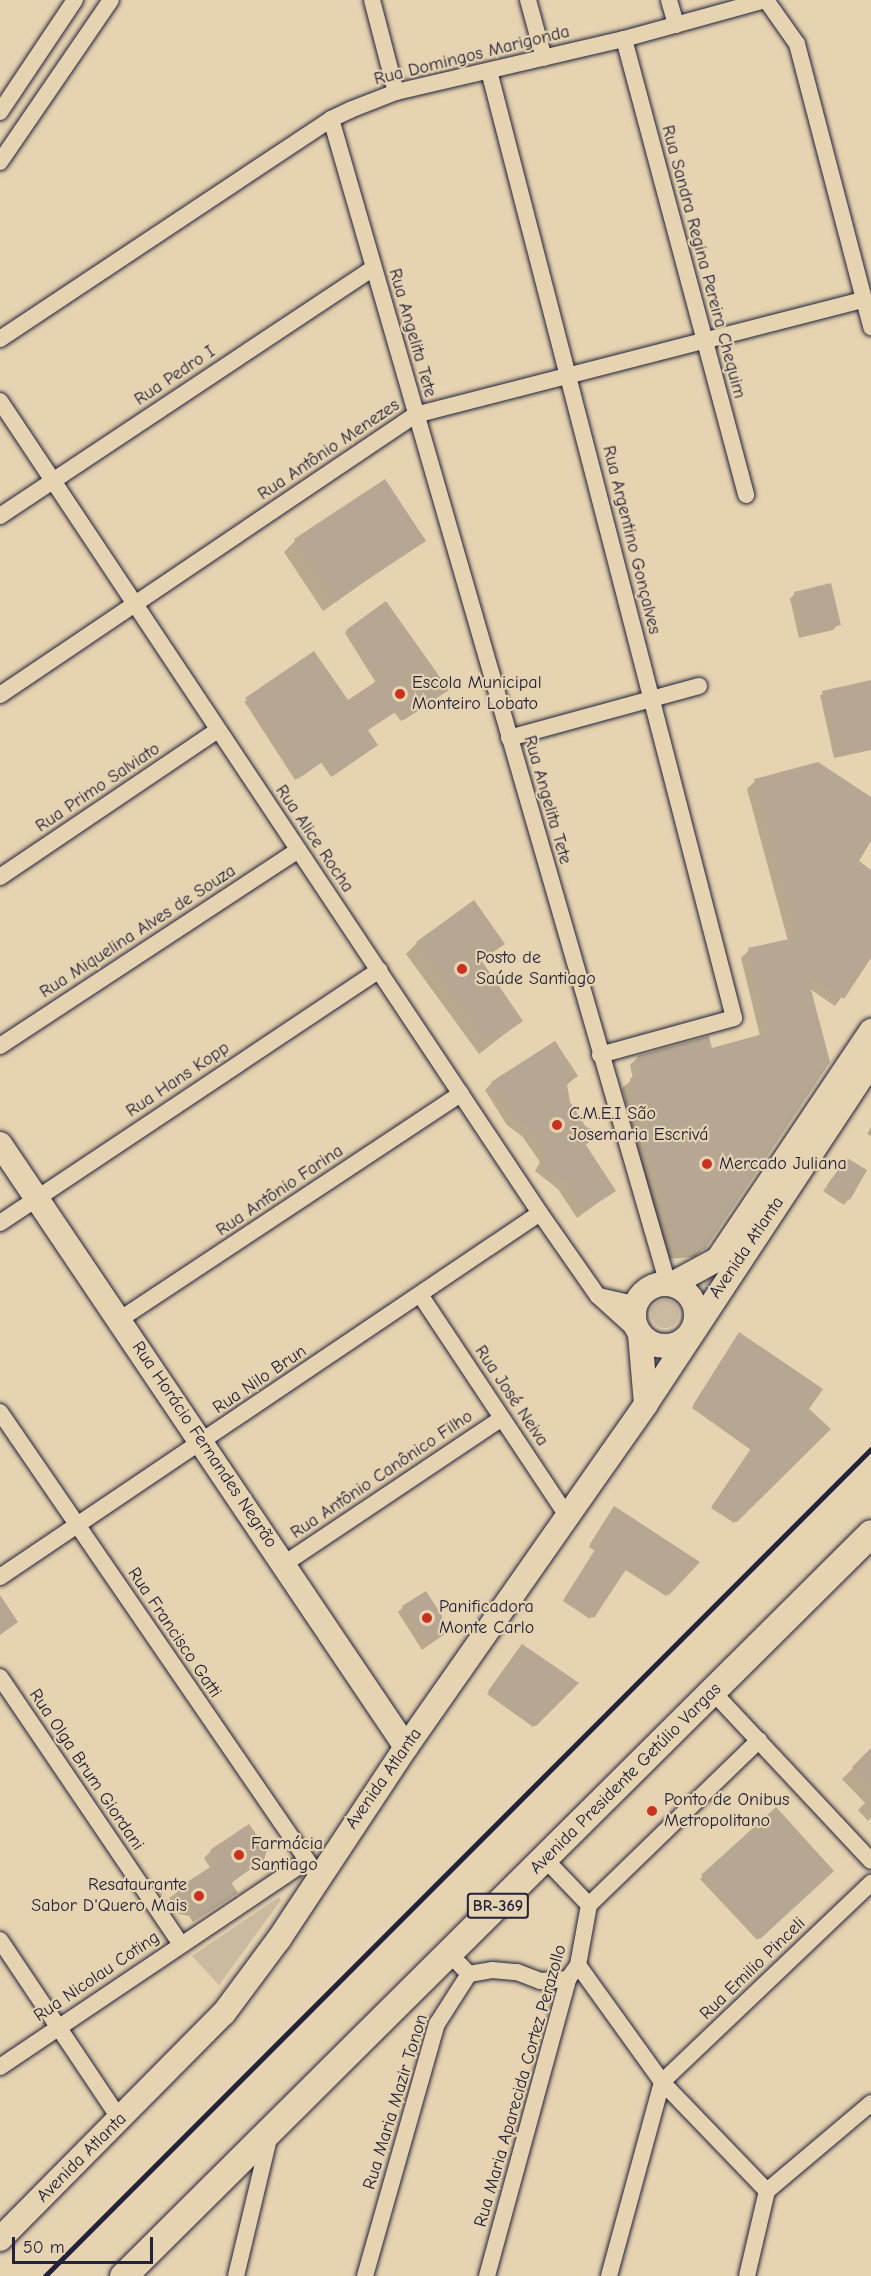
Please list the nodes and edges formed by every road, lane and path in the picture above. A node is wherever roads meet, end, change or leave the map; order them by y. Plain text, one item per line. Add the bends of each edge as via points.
1 (75, 0) edge
2 (111, 0) edge
3 (372, 0) edge
4 (528, 0) edge
5 (669, 0) edge
6 (766, 0) edge
7 (676, 25) junction
8 (624, 39) junction
9 (544, 58) junction
10 (489, 71) junction
11 (396, 92) junction
12 (0, 112) edge
13 (331, 119) junction
14 (0, 162) edge
15 (373, 268) junction
16 (864, 300) junction
17 (871, 327) edge
18 (0, 339) edge
19 (705, 343) junction
20 (570, 378) junction
21 (0, 401) edge
22 (415, 415) junction
23 (53, 481) junction
24 (746, 495) dead end
25 (0, 516) edge
26 (134, 604) junction
27 (699, 686) dead end
28 (0, 695) edge
29 (651, 699) junction
30 (218, 730) junction
31 (509, 738) junction
32 (298, 850) junction
33 (0, 878) edge
34 (379, 970) junction
35 (871, 1031) edge
36 (0, 1046) edge
37 (600, 1055) junction
38 (871, 1063) edge
39 (462, 1094) junction
40 (0, 1144) edge
41 (36, 1199) junction
42 (540, 1213) junction
43 (0, 1223) edge
44 (670, 1284) junction
45 (421, 1296) junction
46 (598, 1296) junction
47 (635, 1304) junction
48 (119, 1320) junction
49 (692, 1330) junction
50 (640, 1334) junction
51 (646, 1404) junction
52 (0, 1412) edge
53 (502, 1418) junction
54 (202, 1442) junction
55 (568, 1517) junction
56 (77, 1526) junction
57 (871, 1533) edge
58 (284, 1564) junction
59 (0, 1577) edge
60 (0, 1677) edge
61 (713, 1692) junction
62 (759, 1740) junction
63 (406, 1747) junction
64 (546, 1860) junction
65 (871, 1861) edge
66 (312, 1868) junction
67 (871, 1883) edge
68 (589, 1905) junction
69 (0, 1940) edge
70 (181, 1944) junction
71 (449, 1953) junction
72 (578, 1965) junction
73 (469, 1974) junction
74 (568, 1979) junction
75 (58, 2027) junction
76 (0, 2067) edge
77 (662, 2082) junction
78 (871, 2103) edge
79 (120, 2119) junction
80 (272, 2126) junction
81 (767, 2191) junction
82 (0, 2239) edge
83 (123, 2276) edge
84 (237, 2276) edge
85 (365, 2276) edge
86 (487, 2276) edge
87 (609, 2276) edge
88 (747, 2276) edge

1 - 12 street
2 - 14 street
3 - 11 street
4 - 9 street
5 - 7 street
6 - 7 street, Rua Domingos Marigonda
6 - 16 street via 797,44
7 - 8 street, Rua Domingos Marigonda
8 - 9 street, Rua Domingos Marigonda
8 - 19 street, Rua Sandra Regina Pereira Chequim
9 - 10 street, Rua Domingos Marigonda
10 - 11 street, Rua Domingos Marigonda
10 - 20 street, Rua Argentino Gonçalves
11 - 13 street, Rua Domingos Marigonda
13 - 15 street, Rua Angelita Tete
13 - 18 street, Rua Domingos Marigonda
15 - 22 street, Rua Angelita Tete
15 - 23 street, Rua Pedro I
16 - 17 street
16 - 19 street, Rua Antônio Menezes
19 - 20 street, Rua Antônio Menezes
19 - 24 street, Rua Sandra Regina Pereira Chequim
20 - 22 street, Rua Antônio Menezes
20 - 29 street, Rua Argentino Gonçalves
21 - 23 street, Rua Alice Rocha
22 - 26 street, Rua Antônio Menezes
22 - 31 street, Rua Angelita Tete
23 - 25 street, Rua Pedro I
23 - 26 street, Rua Alice Rocha
26 - 28 street, Rua Antônio Menezes
26 - 30 street, Rua Alice Rocha
27 - 29 street
29 - 31 street
29 - 37 street, Rua Argentino Gonçalves via 734,1018
30 - 32 street, Rua Alice Rocha
30 - 33 street, Rua Primo Salviato
31 - 37 street, Rua Angelita Tete
32 - 34 street, Rua Alice Rocha
32 - 36 street, Rua Miquelina Alves de Souza
34 - 39 street, Rua Alice Rocha
34 - 41 street, Rua Hans Kopp
35 - 44 street, Avenida Atlanta via 718,1259
37 - 44 street, Rua Angelita Tete
38 - 49 street, Avenida Atlanta
39 - 42 street, Rua Alice Rocha
39 - 48 street, Rua Antônio Farina
40 - 41 street, Rua Horácio Fernandes Negrão
41 - 43 street, Rua Hans Kopp
41 - 48 street, Rua Horácio Fernandes Negrão
42 - 45 street, Rua Nilo Brun
42 - 46 street, Rua Alice Rocha
44 - 47 street via 648,1288
44 - 49 street via 681,1288 693,1303
45 - 53 street, Rua José Neiva
45 - 54 street, Rua Nilo Brun
46 - 47 street
46 - 50 street, Rua Alice Rocha
47 - 50 street via 635,1324
48 - 54 street, Rua Horácio Fernandes Negrão
49 - 50 street via 667,1346 648,1341
49 - 51 street, Avenida Atlanta
50 - 51 street
51 - 55 street, Avenida Atlanta
52 - 56 street, Rua Francisco Gatti
53 - 55 street, Rua José Neiva
53 - 58 street, Rua Antônio Canônico Filho
54 - 56 street, Rua Nilo Brun
54 - 58 street, Rua Horácio Fernandes Negrão
55 - 63 street, Avenida Atlanta
56 - 59 street, Rua Nilo Brun
56 - 66 street, Rua Francisco Gatti
57 - 61 main road, Avenida Presidente Getúlio Vargas / BR-369
58 - 63 street, Rua Horácio Fernandes Negrão
60 - 70 street, Rua Olga Brum Giordani
61 - 62 street
61 - 64 main road, Avenida Presidente Getúlio Vargas / BR-369
62 - 65 street
62 - 68 street
63 - 66 street, Avenida Atlanta
64 - 68 street
64 - 71 main road, Avenida Presidente Getúlio Vargas / BR-369
66 - 70 street, Rua Nicolau Coting
66 - 79 street, Avenida Atlanta via 279,1939 224,2013
67 - 77 street, Rua Emilio Pinceli
68 - 72 street, Rua Maria Aparecida Cortez Perazollo
69 - 75 street
70 - 75 street, Rua Nicolau Coting
71 - 73 street
71 - 80 main road, Avenida Presidente Getúlio Vargas / BR-369
72 - 74 street, Rua Maria Aparecida Cortez Perazollo
72 - 77 street
73 - 74 street via 492,1970 517,1972 540,1981
73 - 85 street, Rua Maria Mazir Tonon via 437,2024
74 - 86 street, Rua Maria Aparecida Cortez Perazollo
75 - 76 street, Rua Nicolau Coting
75 - 79 street
77 - 81 street
77 - 87 street
78 - 81 street
79 - 82 street, Avenida Atlanta
80 - 83 main road, Avenida Presidente Getúlio Vargas / BR-369
80 - 84 street
81 - 88 street

